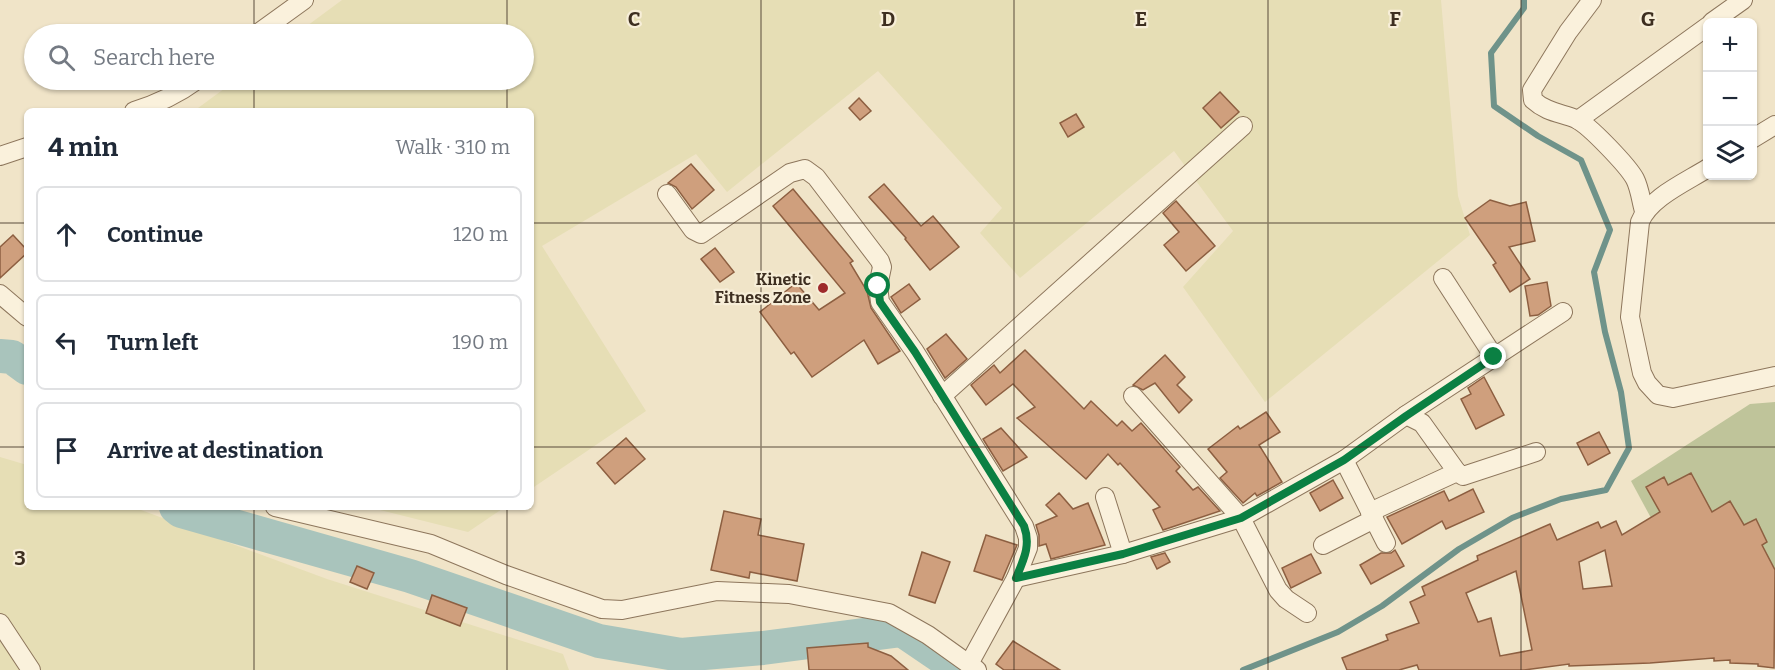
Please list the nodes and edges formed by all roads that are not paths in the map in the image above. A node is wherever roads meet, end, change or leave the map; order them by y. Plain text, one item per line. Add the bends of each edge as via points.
1 (304, 0) edge
2 (1592, 0) edge
3 (1743, 0) edge
4 (1718, 18) edge
5 (272, 24) edge
6 (1703, 29) edge
7 (182, 90) edge
8 (143, 108) edge
9 (1578, 120) junction
10 (1775, 125) edge
11 (1243, 126) dead end
12 (1757, 136) edge
13 (24, 148) edge
14 (0, 156) edge
15 (1703, 171) edge
16 (668, 194) dead end
17 (1644, 211) junction
18 (1443, 278) dead end
19 (0, 294) edge
20 (1563, 312) dead end
21 (24, 314) edge
22 (1494, 357) junction
23 (1775, 376) edge
24 (942, 396) junction
25 (1134, 396) dead end
26 (1406, 416) junction
27 (1536, 452) dead end
28 (1344, 460) junction
29 (1456, 472) junction
30 (1105, 497) dead end
31 (288, 510) edge
32 (1372, 516) junction
33 (1241, 518) junction
34 (1386, 543) dead end
35 (1323, 545) dead end
36 (1123, 554) junction
37 (1016, 578) junction
38 (1307, 613) dead end
39 (0, 623) edge
40 (973, 667) edge
41 (31, 670) edge

1 - 5 street
2 - 9 street via 1532,90 1533,100 1540,107
3 - 4 street
6 - 9 street
7 - 8 street
9 - 17 street via 1626,166 1635,180
10 - 12 street
11 - 24 street
13 - 14 street
15 - 17 street
16 - 24 street via 693,230 701,234 790,173 805,169 816,177 880,261 880,302
17 - 23 street via 1630,317 1647,383 1658,395 1673,398
18 - 22 street
19 - 21 street
20 - 22 street
22 - 26 street
24 - 37 street via 1024,526 1028,548
25 - 33 street
26 - 28 street
26 - 29 street via 1422,423
27 - 29 street via 1463,476
28 - 32 street
28 - 33 street
29 - 32 street
30 - 36 street
31 - 40 street via 430,544 602,609 622,610 717,591 789,594 889,613
32 - 34 street
32 - 35 street
33 - 36 street
33 - 38 street via 1278,590
36 - 37 street
37 - 40 street
39 - 41 street

